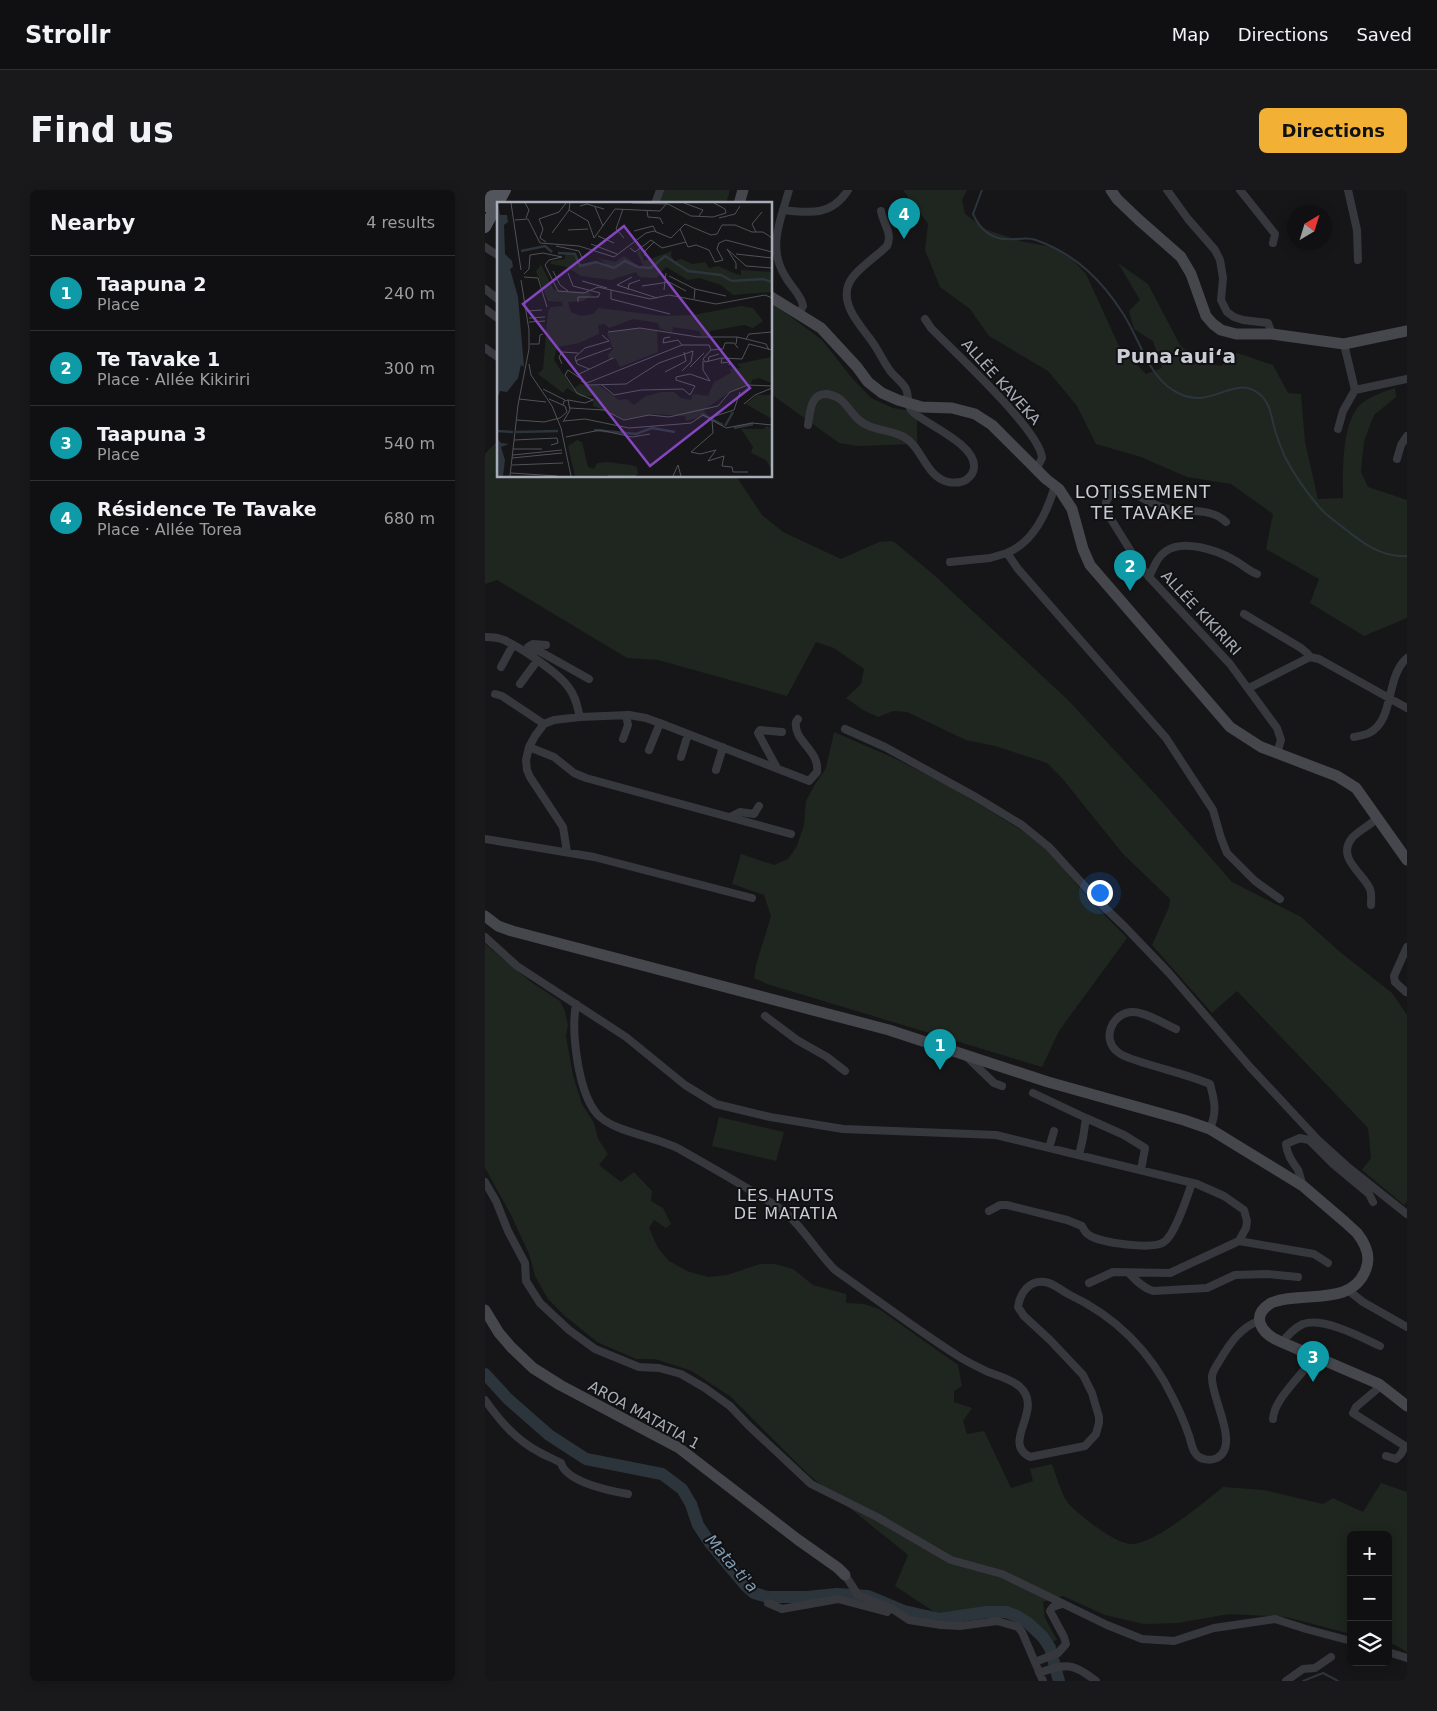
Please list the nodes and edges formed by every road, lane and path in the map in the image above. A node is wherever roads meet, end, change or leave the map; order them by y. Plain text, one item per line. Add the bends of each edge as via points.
1 (493, 190) edge
2 (505, 190) edge
3 (789, 190) edge
4 (847, 190) edge
5 (1167, 190) edge
6 (1240, 190) edge
7 (1348, 190) edge
8 (1114, 193) edge
9 (499, 202) edge
10 (497, 205) edge
11 (485, 206) edge
12 (783, 210) junction
13 (881, 211) dead end
14 (485, 227) edge
15 (1273, 243) dead end
16 (485, 247) edge
17 (497, 255) edge
18 (1358, 260) dead end
19 (485, 288) edge
20 (497, 298) edge
21 (773, 298) edge
22 (485, 309) edge
23 (798, 315) junction
24 (497, 318) edge
25 (925, 319) dead end
26 (1407, 331) edge
27 (1272, 334) junction
28 (1343, 344) junction
29 (485, 348) edge
30 (497, 357) edge
31 (1407, 379) edge
32 (1355, 390) junction
33 (907, 403) junction
34 (807, 425) dead end
35 (1338, 429) dead end
36 (1407, 436) edge
37 (1397, 458) dead end
38 (1037, 470) junction
39 (1055, 486) junction
40 (1226, 522) dead end
41 (1007, 553) junction
42 (950, 562) dead end
43 (1257, 574) dead end
44 (1149, 576) junction
45 (1244, 614) dead end
46 (485, 637) edge
47 (513, 645) junction
48 (546, 645) dead end
49 (528, 653) junction
50 (1310, 658) junction
51 (1407, 658) edge
52 (537, 661) junction
53 (501, 667) dead end
54 (589, 679) dead end
55 (520, 684) dead end
56 (1249, 688) junction
57 (495, 694) dead end
58 (1389, 698) junction
59 (1407, 708) edge
60 (626, 715) junction
61 (580, 717) junction
62 (798, 719) dead end
63 (661, 723) junction
64 (544, 724) junction
65 (845, 729) dead end
66 (783, 732) dead end
67 (688, 734) junction
68 (1354, 736) dead end
69 (623, 739) dead end
70 (529, 747) junction
71 (723, 747) junction
72 (649, 750) dead end
73 (1277, 753) junction
74 (681, 757) dead end
75 (777, 768) junction
76 (716, 770) dead end
77 (759, 806) dead end
78 (730, 817) junction
79 (1377, 818) junction
80 (791, 834) dead end
81 (485, 839) edge
82 (567, 852) junction
83 (1407, 860) edge
84 (753, 898) dead end
85 (1280, 899) dead end
86 (1371, 905) dead end
87 (485, 916) edge
88 (485, 937) edge
89 (1407, 947) edge
90 (1406, 992) edge
91 (576, 1004) junction
92 (765, 1016) dead end
93 (1177, 1029) dead end
94 (966, 1056) junction
95 (845, 1071) dead end
96 (1002, 1086) dead end
97 (1033, 1093) dead end
98 (1086, 1118) junction
99 (1210, 1129) junction
100 (1054, 1131) dead end
101 (1049, 1148) junction
102 (1079, 1155) junction
103 (1141, 1170) junction
104 (485, 1182) edge
105 (1192, 1183) junction
106 (1303, 1186) junction
107 (1378, 1192) junction
108 (989, 1211) dead end
109 (1407, 1214) edge
110 (1239, 1241) junction
111 (1328, 1263) dead end
112 (1129, 1273) junction
113 (1298, 1277) dead end
114 (1089, 1283) dead end
115 (1349, 1291) junction
116 (485, 1310) edge
117 (1259, 1321) junction
118 (1407, 1327) edge
119 (1282, 1342) junction
120 (1379, 1346) dead end
121 (1315, 1356) junction
122 (1381, 1385) junction
123 (485, 1400) edge
124 (1407, 1406) edge
125 (1273, 1419) dead end
126 (1386, 1456) dead end
127 (627, 1494) dead end
128 (848, 1580) joint
129 (768, 1603) dead end
130 (1062, 1604) junction
131 (900, 1615) junction
132 (1347, 1640) edge
133 (1392, 1653) edge
134 (1331, 1656) dead end
135 (1407, 1658) edge
136 (1035, 1662) junction
137 (1043, 1672) junction
138 (1043, 1681) edge
139 (1097, 1681) edge
140 (1286, 1681) edge

1 - 11 main road
2 - 9 main road
3 - 12 street
4 - 12 street via 835,205 825,210
5 - 27 street via 1220,260 1223,278 1221,300 1227,312 1243,320 1268,323
6 - 15 street via 1275,234
7 - 18 street via 1357,230
8 - 27 main road via 1181,257 1191,274 1206,316 1214,325 1227,332
10 - 14 main road
12 - 23 street via 776,250 785,277 802,302
13 - 33 street via 889,229 889,242 849,283 847,300 890,371 905,388
16 - 17 street
19 - 20 street
21 - 23 main road
22 - 24 street
23 - 33 main road via 821,328 868,382 882,393
25 - 38 street, ALLÉE KAVEKA via 1039,445 1042,458
26 - 28 main road
27 - 28 main road
28 - 32 street
29 - 30 street
31 - 32 street
32 - 35 street via 1343,411
33 - 34 street via 914,414 937,427 972,456 974,468 970,477 959,483 943,481 935,476 903,436 867,426 837,397 818,396 812,404
33 - 38 main road via 975,414 992,425
36 - 37 street
38 - 39 main road
39 - 41 street via 1039,525 1027,539
39 - 73 main road via 1072,509 1090,565 1229,727
40 - 44 street, ALLÉE KIKIRIRI via 1214,514 1163,508 1125,490 1111,493 1106,502 1107,513
41 - 42 street
41 - 85 street via 1166,738 1213,810 1227,853 1255,881
43 - 44 street via 1223,554 1181,546 1164,553
44 - 56 street, ALLÉE KIKIRIRI
45 - 50 street via 1301,648
46 - 47 street via 499,638
47 - 49 street
47 - 53 street
48 - 49 street via 533,644
49 - 52 street
49 - 54 street via 539,651
50 - 56 street
50 - 58 street via 1317,658
51 - 58 street via 1396,672
52 - 55 street
52 - 61 street via 566,684 576,699
56 - 73 street, ALLÉE KIKIRIRI via 1279,730 1281,740
57 - 64 street
58 - 59 street
58 - 68 street via 1375,729 1368,734
60 - 61 street
60 - 63 street
60 - 69 street via 628,725
61 - 64 street
62 - 75 street via 796,731 817,760 817,772 809,781
63 - 67 street
63 - 72 street
64 - 70 street
65 - 107 street via 974,796 1022,825 1049,847 1169,973 1250,1067 1319,1140
66 - 75 street via 760,730 758,733
67 - 71 street
67 - 74 street
70 - 78 street via 554,757 586,778
70 - 82 street via 527,770 563,827
71 - 75 street
71 - 76 street
73 - 79 main road via 1337,776 1355,788
77 - 78 street via 754,814 740,812
78 - 80 street
79 - 83 main road
79 - 86 street via 1352,838 1347,850 1349,861 1370,890
81 - 82 street
82 - 84 street
87 - 94 main road via 512,931 882,1028
88 - 91 street via 517,966
89 - 90 street via 1394,976 1395,982
91 - 101 street via 626,1037 693,1091 723,1107 843,1129 986,1134
91 - 117 street via 574,1014 580,1076 587,1098 598,1115 618,1128 673,1145 771,1202 790,1217 835,1270 959,1357 1020,1387 1027,1399 1028,1411 1019,1444 1023,1453 1030,1457 1085,1446 1093,1438 1099,1423 1099,1414 1085,1377 1023,1316 1018,1307 1021,1294 1030,1285 1049,1283 1080,1299 1125,1331 1166,1383 1195,1453 1208,1460 1226,1449 1225,1429 1214,1392 1214,1369 1229,1344 1250,1324
92 - 95 street
93 - 99 street via 1135,1012 1114,1020 1109,1037 1115,1049 1127,1057 1210,1084 1215,1118
94 - 96 street via 994,1083
94 - 99 main road
97 - 98 street
98 - 102 street
98 - 103 street via 1145,1148
99 - 106 main road
100 - 101 street
101 - 102 street
102 - 103 street
103 - 105 street
104 - 130 street via 525,1263 526,1281 540,1303 569,1330 595,1349 639,1367 681,1374 705,1388 730,1406 811,1484 870,1513 951,1560 1002,1574
105 - 108 street via 1176,1223 1165,1242 1159,1245 1144,1247 1093,1238 1082,1226 1018,1207 1000,1205
105 - 110 street via 1224,1196 1244,1210 1246,1228
106 - 107 street via 1286,1144 1300,1138 1309,1140 1372,1200
106 - 115 main road via 1357,1233 1365,1246 1367,1266 1361,1280
107 - 109 street
110 - 111 street via 1315,1254
110 - 112 street via 1170,1273
112 - 113 street via 1153,1291 1207,1288 1235,1275
112 - 114 street via 1113,1272
115 - 117 main road via 1275,1301 1264,1308
115 - 118 street
116 - 128 main road, AROA MATATIA 1 via 504,1339 533,1368 679,1448 838,1568
117 - 119 main road via 1266,1335
119 - 120 street via 1294,1330 1309,1323 1342,1330
119 - 121 main road
121 - 122 main road
121 - 125 street via 1280,1400
122 - 124 main road
122 - 126 street via 1353,1413 1405,1446 1396,1459
123 - 127 street via 513,1434 561,1463 562,1469 608,1491
128 - 131 street via 863,1598
129 - 131 street via 783,1609 838,1599
130 - 132 street via 1142,1639 1174,1641 1214,1628 1275,1619
130 - 136 street via 1050,1611 1066,1644 1058,1653
131 - 136 street via 909,1620 941,1625 997,1621 1014,1625 1022,1632
133 - 135 street
134 - 140 street via 1315,1668 1303,1669
136 - 137 street
137 - 138 street
137 - 139 street via 1059,1666 1081,1669

